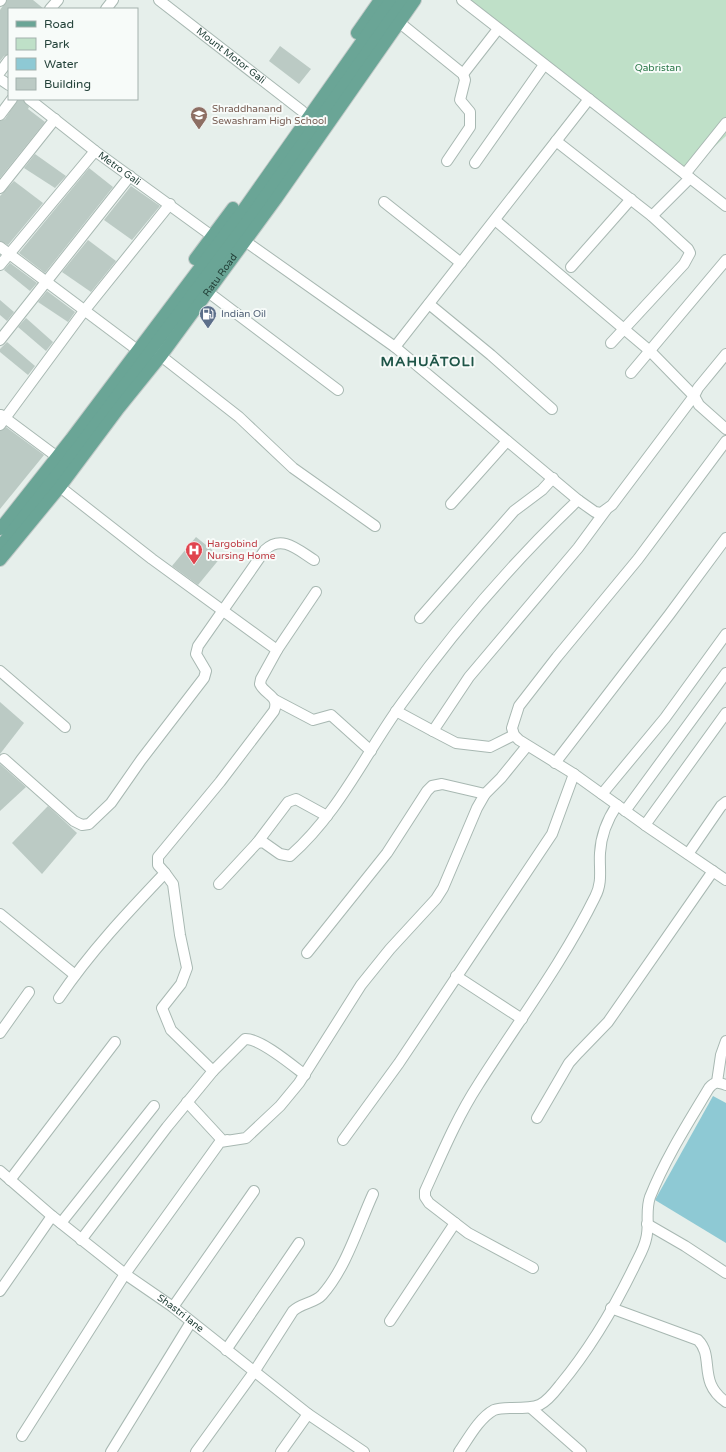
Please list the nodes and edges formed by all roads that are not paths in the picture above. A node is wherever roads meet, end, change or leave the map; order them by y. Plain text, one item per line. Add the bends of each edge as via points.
1 (58, 0) edge
2 (113, 0) edge
3 (159, 0) edge
4 (380, 0) edge
5 (391, 0) edge
6 (404, 0) edge
7 (415, 0) edge
8 (462, 0) edge
9 (51, 8) edge
10 (107, 8) edge
11 (400, 23) junction
12 (498, 28) junction
13 (8, 61) edge
14 (544, 64) junction
15 (0, 72) edge
16 (464, 74) junction
17 (0, 79) edge
18 (8, 85) edge
19 (589, 99) junction
20 (11, 100) edge
21 (33, 100) edge
22 (302, 111) junction
23 (0, 115) edge
24 (55, 119) junction
25 (726, 123) edge
26 (556, 141) junction
27 (95, 151) junction
28 (447, 161) dead end
29 (475, 163) dead end
30 (130, 176) junction
31 (688, 176) junction
32 (0, 188) edge
33 (631, 199) junction
34 (384, 202) dead end
35 (170, 204) junction
36 (726, 206) edge
37 (652, 216) junction
38 (495, 220) junction
39 (212, 236) junction
40 (245, 241) junction
41 (0, 247) edge
42 (9, 253) junction
43 (726, 260) edge
44 (461, 263) junction
45 (0, 265) edge
46 (571, 267) dead end
47 (46, 281) junction
48 (208, 292) junction
49 (429, 304) junction
50 (84, 311) junction
51 (624, 329) junction
52 (0, 340) edge
53 (611, 343) dead end
54 (132, 346) junction
55 (395, 347) junction
56 (650, 352) junction
57 (726, 354) edge
58 (161, 356) junction
59 (631, 374) dead end
60 (338, 390) dead end
61 (694, 396) junction
62 (552, 409) dead end
63 (2, 420) edge
64 (726, 429) edge
65 (508, 441) junction
66 (726, 441) edge
67 (52, 453) junction
68 (552, 478) junction
69 (60, 487) junction
70 (578, 500) junction
71 (451, 504) dead end
72 (606, 510) junction
73 (0, 519) edge
74 (375, 526) dead end
75 (0, 529) edge
76 (726, 538) edge
77 (0, 547) edge
78 (0, 560) edge
79 (314, 560) dead end
80 (316, 592) dead end
81 (222, 612) junction
82 (420, 618) dead end
83 (726, 634) edge
84 (277, 650) junction
85 (0, 671) edge
86 (726, 673) edge
87 (275, 700) junction
88 (396, 711) junction
89 (726, 713) edge
90 (65, 727) dead end
91 (433, 731) junction
92 (514, 735) junction
93 (527, 746) junction
94 (371, 751) junction
95 (4, 759) dead end
96 (555, 763) junction
97 (574, 774) junction
98 (485, 794) junction
99 (602, 794) junction
100 (726, 802) edge
101 (617, 805) junction
102 (625, 811) junction
103 (328, 816) junction
104 (645, 825) junction
105 (257, 843) junction
106 (688, 854) junction
107 (713, 871) junction
108 (165, 873) junction
109 (726, 880) edge
110 (219, 884) dead end
111 (0, 914) edge
112 (307, 953) dead end
113 (75, 975) junction
114 (456, 976) junction
115 (29, 992) dead end
116 (59, 998) dead end
117 (522, 1019) junction
118 (0, 1033) edge
119 (726, 1041) edge
120 (115, 1042) dead end
121 (213, 1071) junction
122 (305, 1075) junction
123 (722, 1083) edge
124 (187, 1102) junction
125 (154, 1106) dead end
126 (537, 1118) dead end
127 (227, 1140) junction
128 (344, 1140) dead end
129 (0, 1171) edge
130 (10, 1180) junction
131 (254, 1191) dead end
132 (373, 1194) dead end
133 (52, 1216) junction
134 (61, 1223) junction
135 (455, 1223) junction
136 (647, 1224) junction
137 (81, 1240) junction
138 (299, 1243) dead end
139 (533, 1268) dead end
140 (726, 1273) edge
141 (125, 1274) junction
142 (1, 1287) edge
143 (173, 1307) junction
144 (611, 1308) junction
145 (390, 1320) dead end
146 (191, 1322) junction
147 (226, 1350) junction
148 (254, 1372) junction
149 (726, 1402) edge
150 (531, 1408) junction
151 (308, 1414) junction
152 (22, 1436) dead end
153 (111, 1452) edge
154 (196, 1452) edge
155 (281, 1452) edge
156 (364, 1452) edge
157 (459, 1452) edge
158 (581, 1452) edge

1 - 9 street
2 - 10 street
3 - 22 street, Mount Motor Gali
4 - 22 main road
5 - 75 main road via 241,212 71,439
6 - 77 main road via 249,219 80,445
7 - 11 main road, Ratu Road
8 - 12 street
11 - 16 street
11 - 40 main road, Ratu Road
12 - 14 street
12 - 16 street
13 - 15 street
14 - 19 street
14 - 29 street
16 - 28 street via 460,100 470,112 470,127
17 - 18 street
19 - 26 street
19 - 31 street
20 - 23 street
21 - 24 street, Metro Gali
22 - 39 main road via 283,141
24 - 27 street, Metro Gali
24 - 32 street
25 - 31 street
26 - 33 street
26 - 38 street
27 - 30 street, Metro Gali
27 - 42 street
30 - 35 street, Metro Gali
30 - 47 street
31 - 36 street
31 - 37 street
33 - 37 street
33 - 46 street
34 - 44 street
35 - 39 street, Metro Gali
35 - 50 street
37 - 51 street via 690,253 688,259
38 - 44 street
38 - 51 street
39 - 54 main road
40 - 48 main road, Ratu Road
40 - 55 street
41 - 42 street
42 - 45 street
42 - 47 street
43 - 56 street
44 - 49 street
47 - 50 street
47 - 52 street
48 - 58 main road, Ratu Road
48 - 60 street
49 - 55 street
49 - 62 street
50 - 54 street
50 - 63 street
51 - 53 street
51 - 56 street
54 - 67 main road
55 - 65 street
56 - 59 street
56 - 61 street
57 - 61 street
58 - 69 main road, Ratu Road
58 - 74 street via 239,417 293,468
61 - 64 street via 699,405
61 - 72 street
63 - 67 street
65 - 68 street
65 - 71 street
66 - 92 street via 638,559 520,706 512,728
67 - 73 main road
68 - 70 street
68 - 82 street via 542,490 514,511
69 - 78 main road, Ratu Road
69 - 81 street
70 - 72 street via 595,512
70 - 88 street via 494,585
72 - 91 street via 578,548 469,677
76 - 96 street via 670,615
79 - 81 street via 284,542 271,544
80 - 84 street
81 - 84 street
81 - 95 street via 198,646 196,654 206,671 204,678 111,802 89,824 82,825 74,821
83 - 99 street via 665,718
84 - 87 street via 260,684
85 - 90 street
86 - 102 street
87 - 94 street via 314,720 331,715
87 - 108 street via 274,710 220,782 158,857 158,865
88 - 91 street
88 - 94 street
89 - 104 street
91 - 92 street via 456,744 490,747
92 - 93 street
93 - 96 street
93 - 98 street
94 - 103 street
96 - 97 street
97 - 99 street
97 - 114 street via 552,834
98 - 112 street via 442,784 432,786 387,853
98 - 122 street via 436,899 390,948 361,985
99 - 101 street
100 - 106 street
101 - 102 street
101 - 117 street via 603,829 600,851 601,878 596,895 555,968
102 - 104 street
103 - 105 street via 290,856 280,854 263,842
103 - 105 street via 296,799 292,800
104 - 106 street
105 - 110 street
106 - 107 street
107 - 109 street
107 - 126 street via 608,1022 570,1063
108 - 113 street via 104,938
108 - 121 street via 173,884 187,968 181,984 162,1008 171,1030
111 - 113 street
113 - 116 street
114 - 117 street
114 - 128 street
115 - 118 street
117 - 135 street via 477,1086 424,1191 429,1203
119 - 123 street via 722,1054
120 - 130 street
121 - 122 street via 239,1044 245,1039 251,1039
121 - 124 street
122 - 127 street via 255,1131 239,1141
123 - 136 street via 713,1083 709,1088 664,1165 650,1198
124 - 127 street via 222,1140
124 - 137 street
125 - 134 street
127 - 141 street via 220,1142
129 - 130 street, Shastri lane
130 - 133 street, Shastri lane
131 - 143 street
132 - 148 street via 338,1273 318,1298 293,1311
133 - 134 street, Shastri lane
133 - 142 street
134 - 137 street, Shastri lane
135 - 139 street via 468,1233
135 - 145 street
136 - 140 street
136 - 144 street via 643,1248
137 - 141 street, Shastri lane
138 - 147 street
141 - 143 street, Shastri lane
141 - 152 street
143 - 146 street, Shastri lane
144 - 149 street via 698,1340 702,1344 709,1383
144 - 150 street via 560,1385 546,1401 538,1407
146 - 147 street, Shastri lane
146 - 153 street
147 - 148 street, Shastri lane
148 - 151 street, Shastri lane
148 - 154 street
150 - 157 street via 494,1410 480,1423
150 - 158 street
151 - 155 street
151 - 156 street, Shastri lane

